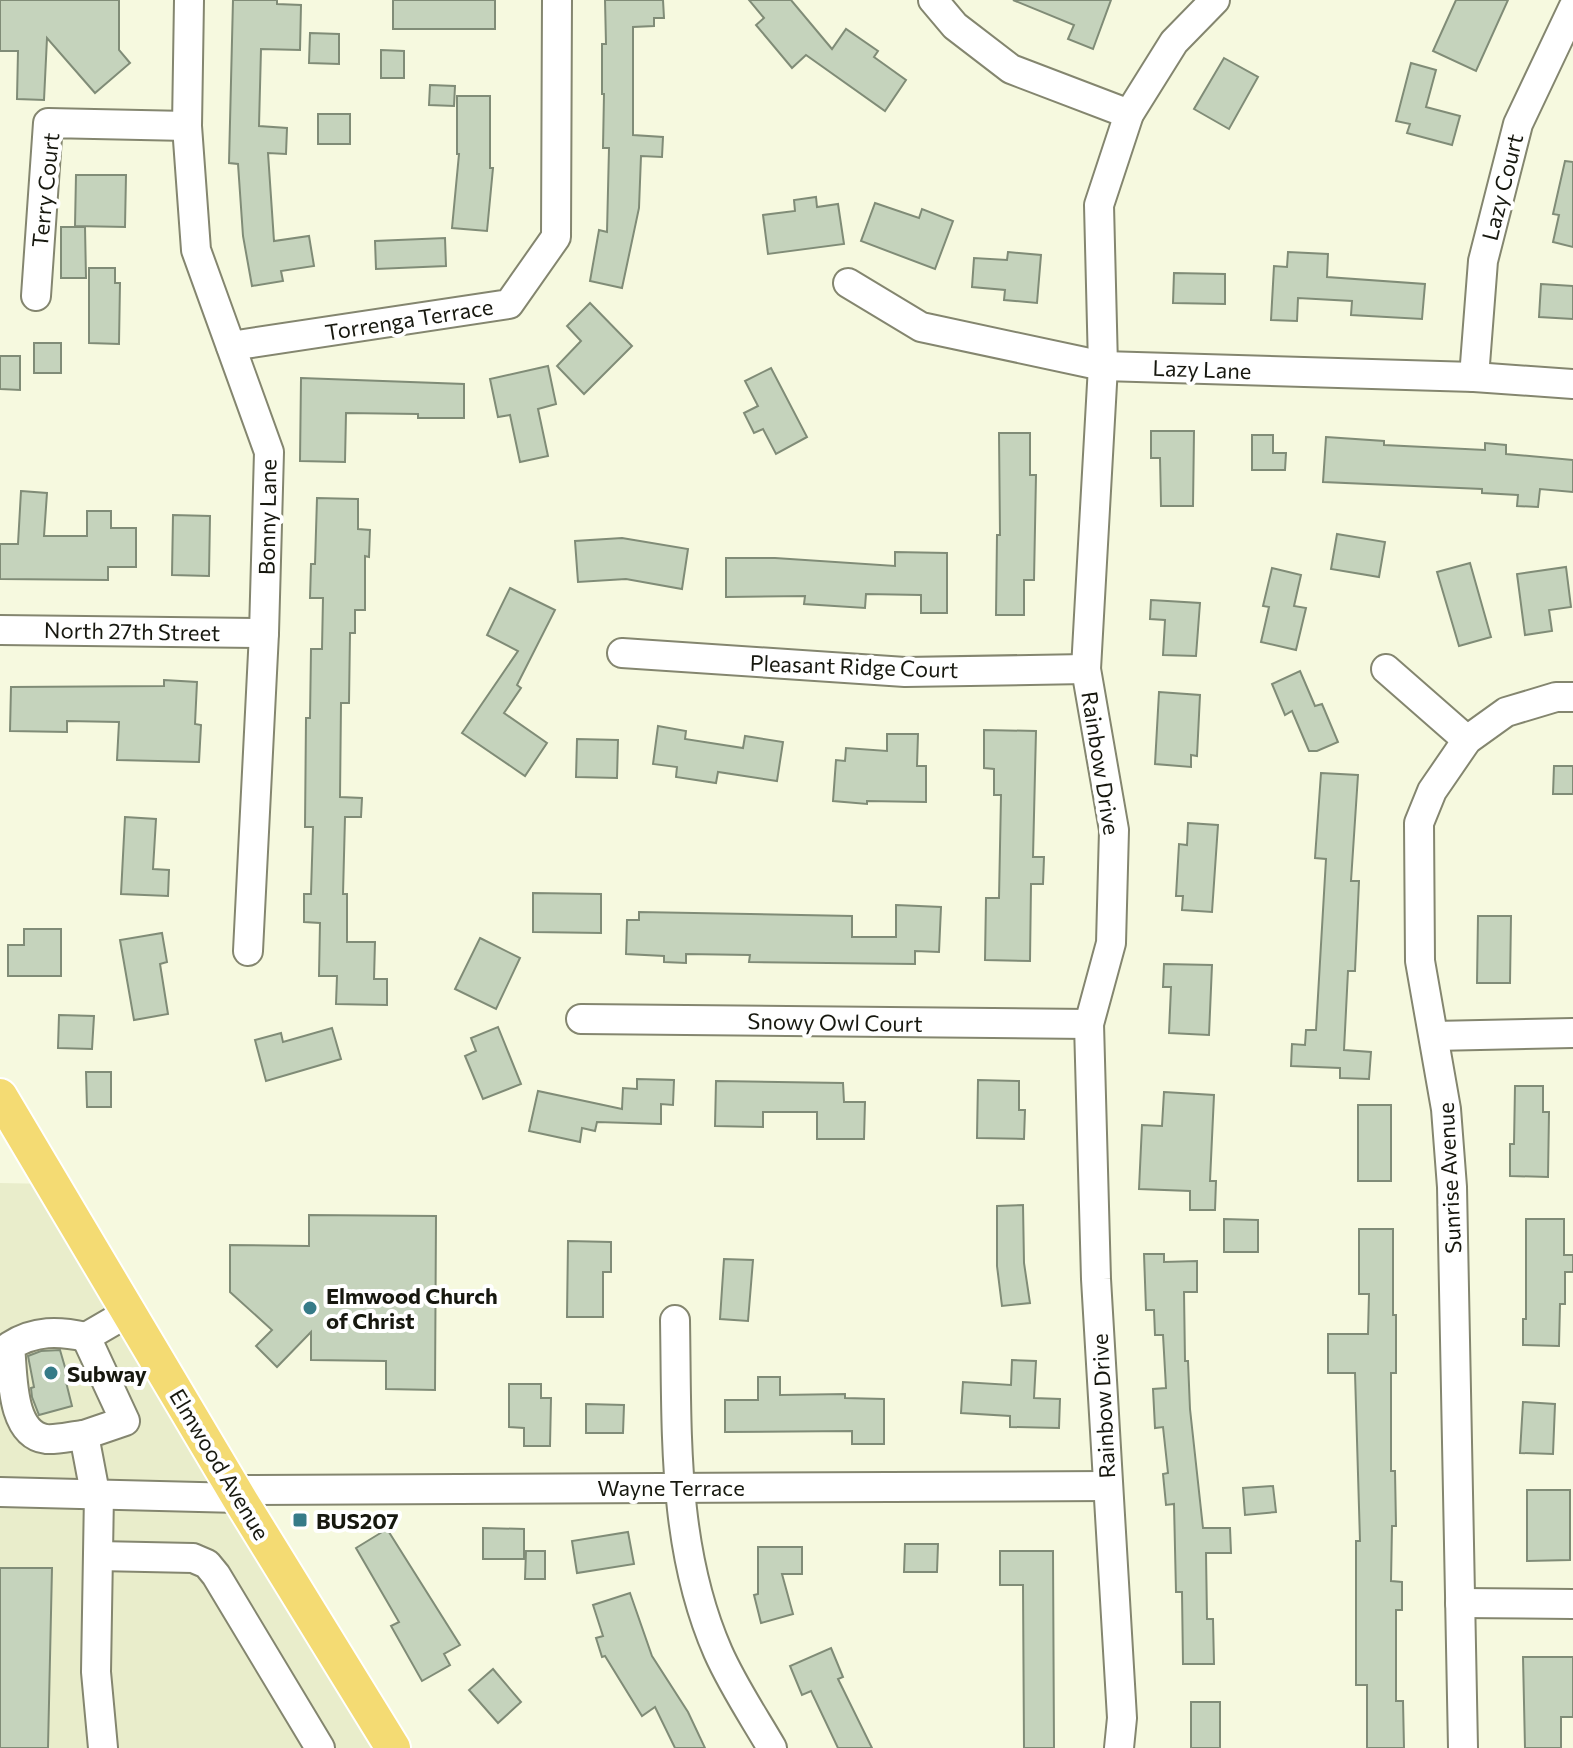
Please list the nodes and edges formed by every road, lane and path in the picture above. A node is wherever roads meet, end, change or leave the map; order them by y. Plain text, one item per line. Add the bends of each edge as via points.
1 (189, 0) edge
2 (557, 0) edge
3 (933, 0) edge
4 (1215, 0) edge
5 (1573, 8) edge
6 (1129, 114) junction
7 (187, 126) junction
8 (848, 283) dead end
9 (36, 296) dead end
10 (231, 346) junction
11 (1103, 366) junction
12 (1474, 377) junction
13 (1573, 384) edge
14 (0, 630) edge
15 (264, 633) junction
16 (622, 653) dead end
17 (1086, 669) junction
18 (1386, 669) dead end
19 (1573, 697) edge
20 (1467, 740) junction
21 (248, 951) dead end
22 (581, 1019) dead end
23 (1089, 1024) junction
24 (1573, 1033) edge
25 (1434, 1036) junction
26 (0, 1096) edge
27 (129, 1312) junction
28 (675, 1320) dead end
29 (86, 1337) junction
30 (84, 1435) junction
31 (1107, 1486) junction
32 (679, 1487) junction
33 (0, 1492) edge
34 (97, 1494) junction
35 (237, 1494) junction
36 (98, 1556) junction
37 (1460, 1603) junction
38 (1573, 1604) edge
39 (103, 1748) edge
40 (320, 1748) edge
41 (393, 1748) edge
42 (772, 1748) edge
43 (1119, 1748) edge
44 (1463, 1748) edge

1 - 7 street, Bonny Lane
2 - 10 street, Torrenga Terrace via 556,237 509,304
3 - 6 street via 955,26 1011,69
4 - 6 street, Rainbow Drive via 1174,42
5 - 12 street, Lazy Court via 1518,124 1483,261
6 - 11 street, Rainbow Drive via 1099,205
7 - 9 street, Terry Court via 48,123
7 - 10 street, Bonny Lane via 196,250
8 - 11 street, Lazy Lane via 921,327
10 - 15 street, Bonny Lane via 269,452
11 - 12 street, Lazy Lane
11 - 17 street, Rainbow Drive
12 - 13 street, Lazy Lane
14 - 15 street, North 27th Street
15 - 21 street, Bonny Lane
16 - 17 street, Pleasant Ridge Court via 905,672
17 - 23 street, Rainbow Drive via 1114,830 1111,943
18 - 20 street
19 - 20 street, Sunrise Avenue via 1506,712
20 - 25 street, Sunrise Avenue via 1432,791 1419,823 1420,961
22 - 23 street, Snowy Owl Court
23 - 31 street, Rainbow Drive
24 - 25 street
25 - 37 street, Sunrise Avenue via 1452,1187
26 - 27 main road, Elmwood Avenue
27 - 29 street
27 - 35 main road, Elmwood Avenue
28 - 32 street
29 - 30 street via 125,1421
29 - 30 street via 57,1331 10,1346 15,1406 28,1429 45,1439
30 - 34 street
31 - 32 street, Wayne Terrace
31 - 43 street, Rainbow Drive via 1122,1718
32 - 35 street, Wayne Terrace
32 - 42 street via 687,1551 703,1612 718,1652
33 - 34 street, Wayne Terrace
34 - 35 street, Wayne Terrace
34 - 36 street
35 - 41 main road, Elmwood Avenue
36 - 39 street via 96,1672
36 - 40 street via 193,1558 207,1564
37 - 38 street
37 - 44 street, Sunrise Avenue

